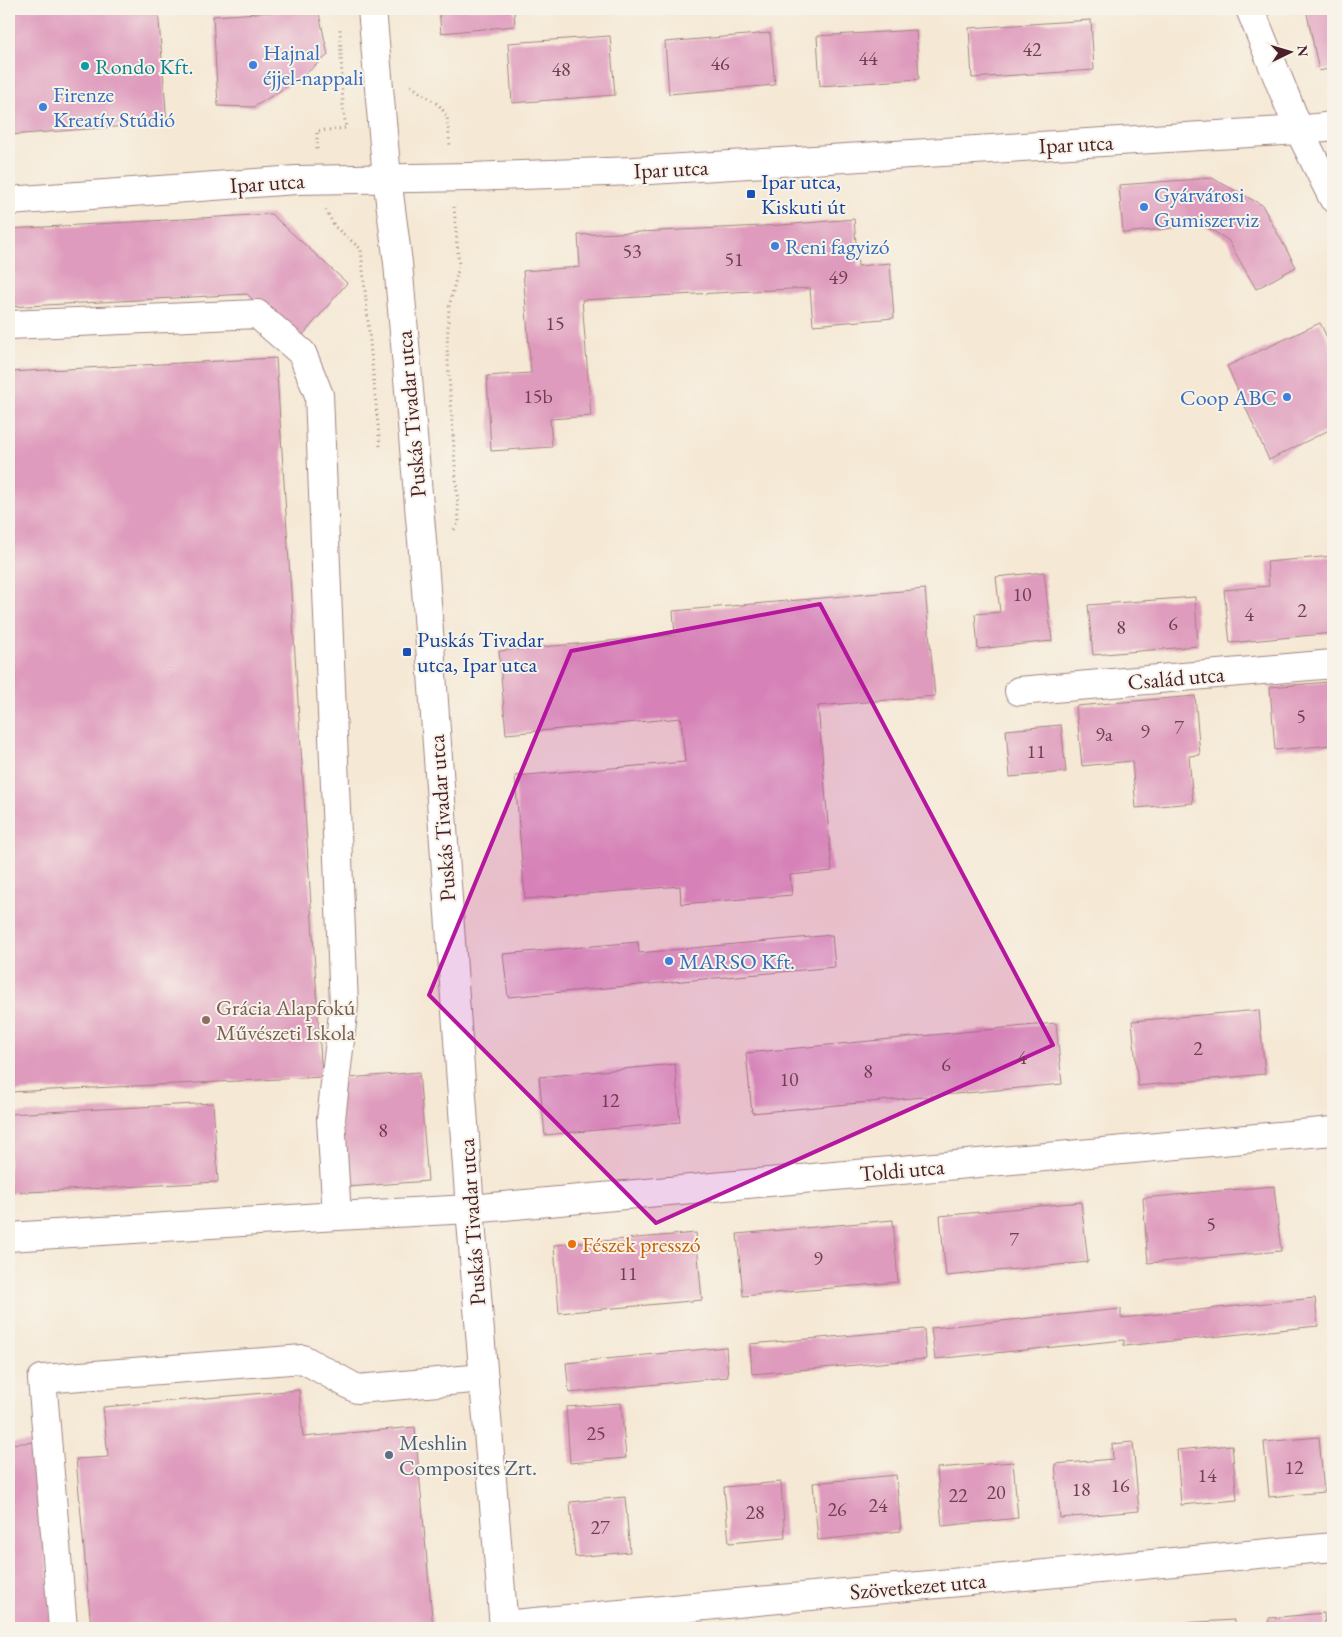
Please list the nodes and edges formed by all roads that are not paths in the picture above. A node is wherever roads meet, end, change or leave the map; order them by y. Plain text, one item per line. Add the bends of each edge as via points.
1 (372, 9) edge
2 (1250, 9) edge
3 (1333, 126) edge
4 (1300, 130) junction
5 (387, 178) junction
6 (1333, 198) edge
7 (9, 201) edge
8 (9, 325) edge
9 (1333, 664) edge
10 (1019, 691) dead end
11 (1333, 1131) edge
12 (470, 1209) junction
13 (338, 1216) junction
14 (9, 1237) edge
15 (484, 1378) junction
16 (1333, 1547) edge
17 (503, 1626) edge
18 (64, 1628) edge

1 - 5 street, Puskás Tivadar utca
2 - 4 street
3 - 4 street, Ipar utca
4 - 5 street, Ipar utca via 634,171
4 - 6 street
5 - 7 street, Ipar utca via 296,180
5 - 12 street, Puskás Tivadar utca via 398,263 425,575
8 - 13 street via 257,314 302,353 319,395 344,1005 331,1118
9 - 10 street, Család utca
11 - 12 street, Toldi utca
12 - 13 street, Toldi utca
12 - 15 street, Puskás Tivadar utca
13 - 14 street, Toldi utca
15 - 17 street, Puskás Tivadar utca
15 - 18 street via 357,1389 302,1359 42,1379
16 - 17 street, Szövetkezet utca

